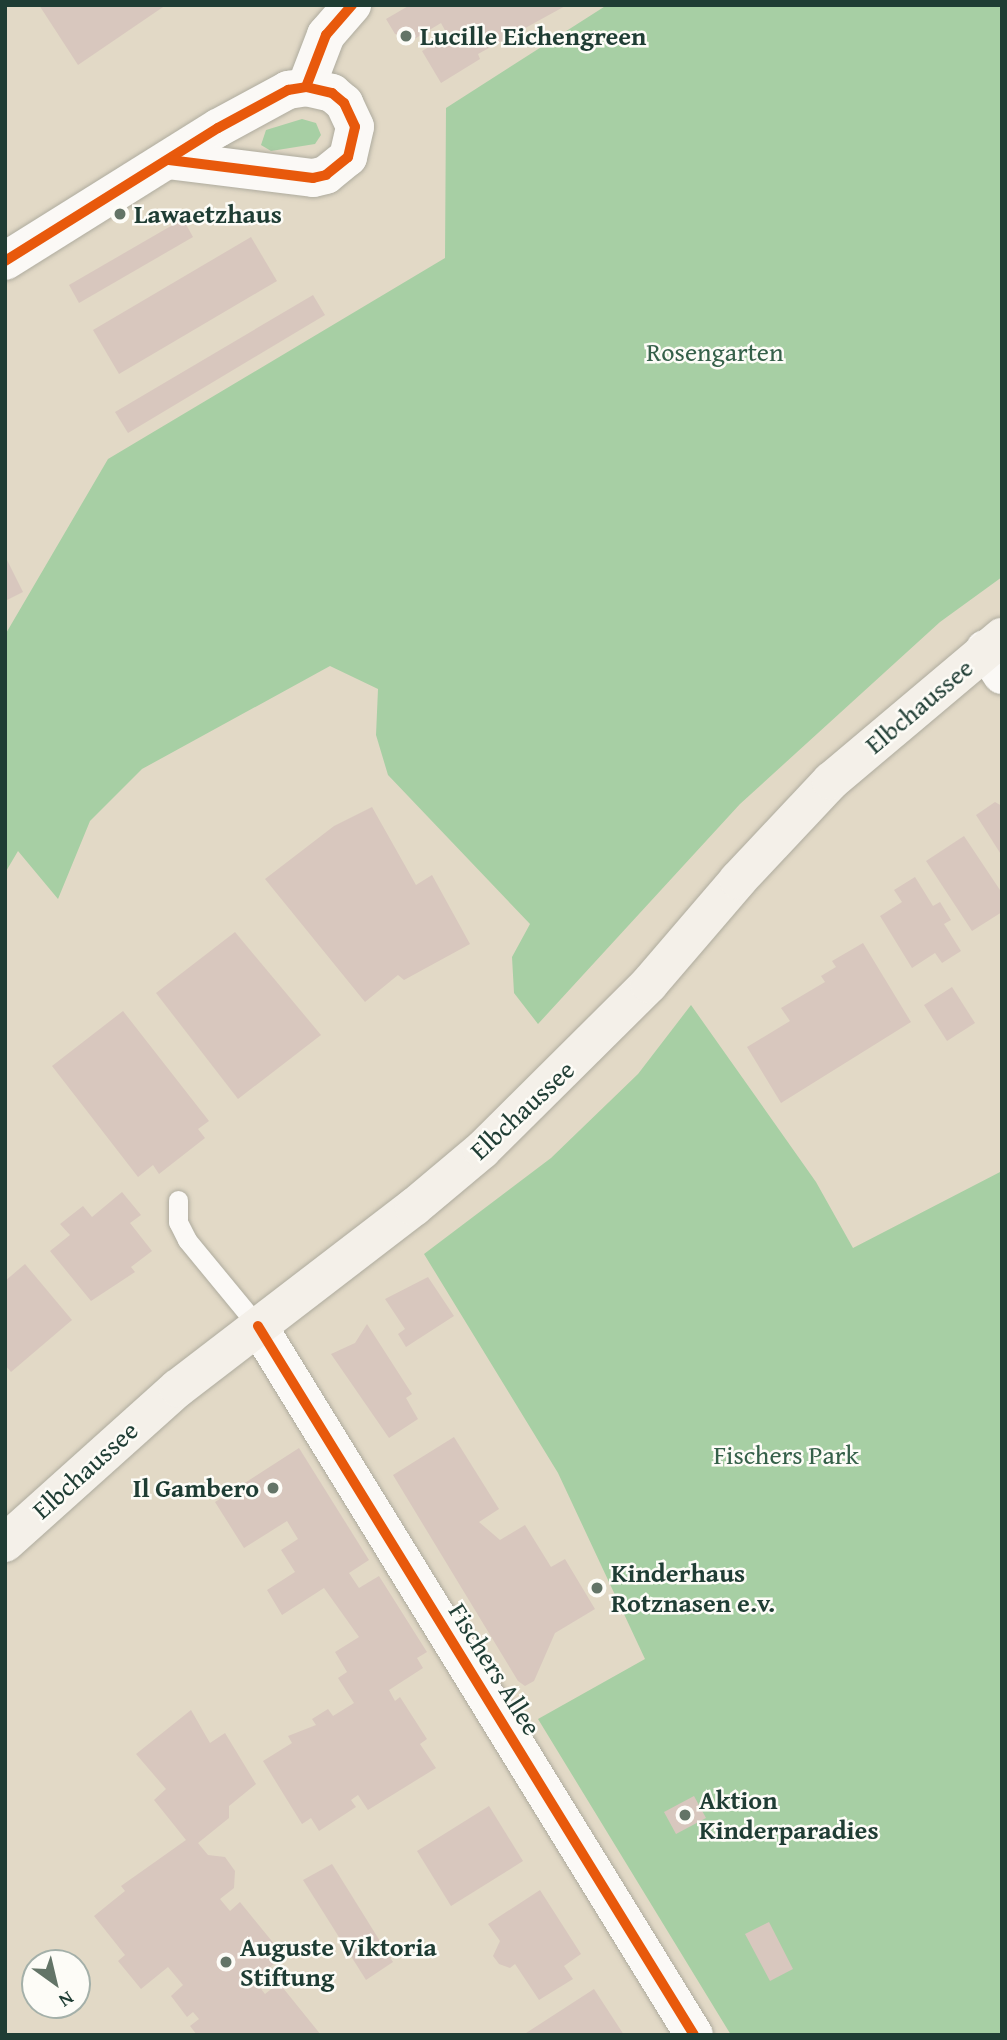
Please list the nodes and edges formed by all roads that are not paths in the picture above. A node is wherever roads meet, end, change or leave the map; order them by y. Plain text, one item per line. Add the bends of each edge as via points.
1 (352, 5) edge
2 (306, 87) junction
3 (169, 160) junction
4 (5, 261) edge
5 (996, 654) edge
6 (178, 1200) dead end
7 (258, 1326) junction
8 (5, 1543) edge
9 (694, 2035) edge

1 - 2 street via 326,35
2 - 3 street via 264,100
2 - 3 street via 338,98 355,127 348,157 326,175 313,178
3 - 4 street
5 - 7 main road, Elbchaussee via 831,781 649,984 482,1150
6 - 7 lane via 178,1222 187,1240
7 - 8 main road, Elbchaussee via 103,1452
7 - 9 street, Fischers Allee

